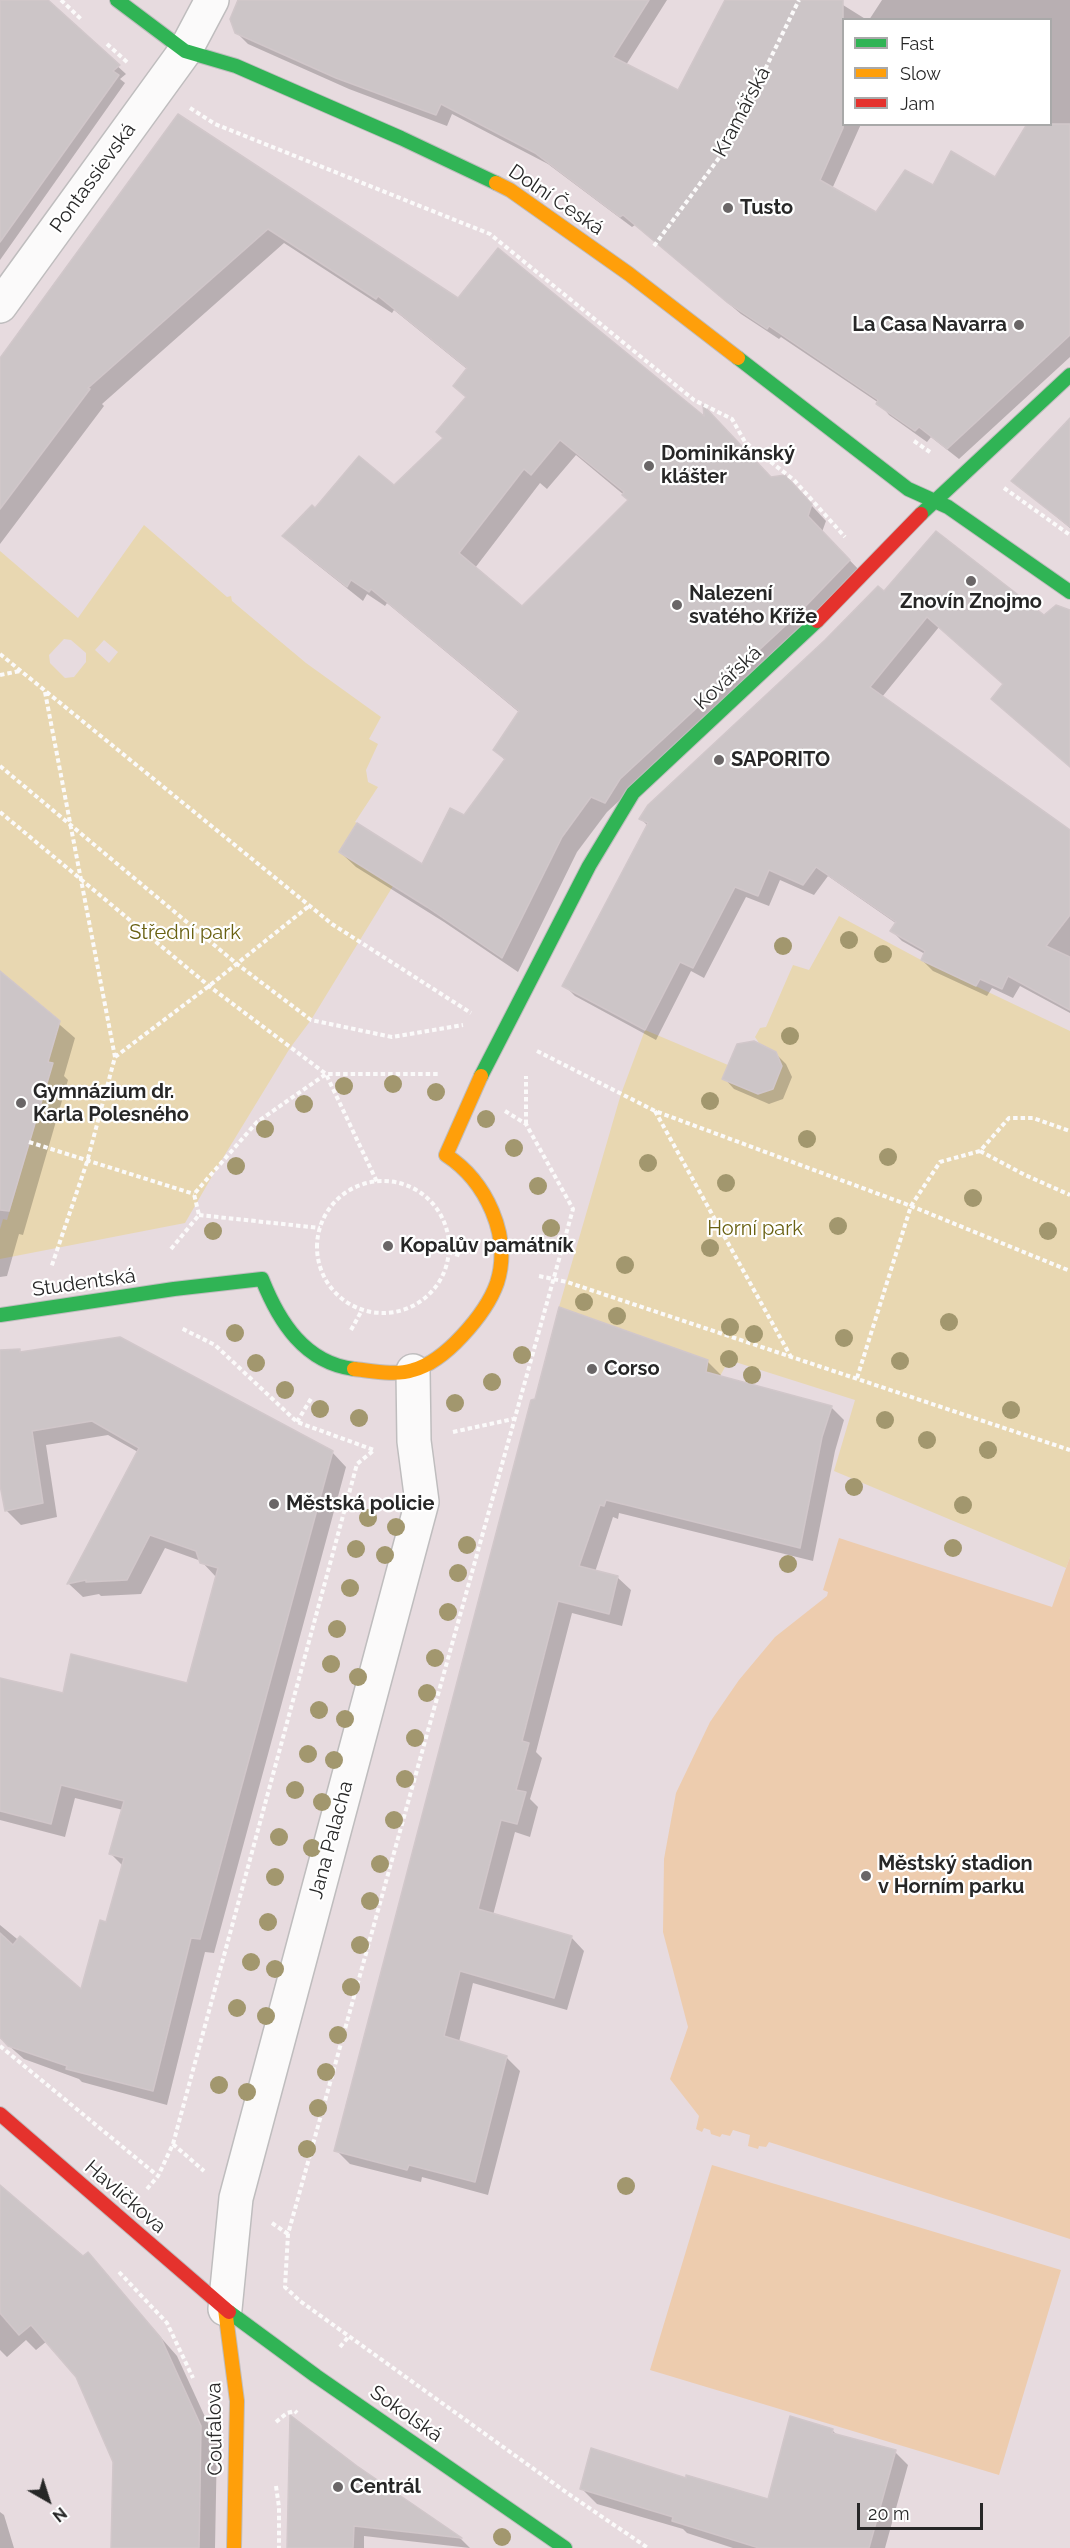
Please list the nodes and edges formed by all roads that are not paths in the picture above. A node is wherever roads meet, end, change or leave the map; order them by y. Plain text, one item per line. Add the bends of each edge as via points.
1 (117, 0) edge
2 (213, 0) edge
3 (185, 51) junction
4 (0, 306) edge
5 (1070, 375) edge
6 (935, 500) junction
7 (1070, 592) edge
8 (0, 1315) edge
9 (413, 1371) junction
10 (0, 2114) edge
11 (225, 2309) junction
12 (234, 2548) edge
13 (565, 2548) edge

1 - 3 street, Dolní Česká
2 - 3 street, Pontassievská
3 - 4 street, Pontassievská
3 - 6 street, Dolní Česká via 237,66 510,190 629,274 908,489
5 - 6 street, Kovářská
6 - 7 street, Dolní Česká
6 - 9 street, Kovářská via 812,626 633,793 589,866 502,1033 446,1155 467,1170 481,1187 497,1228 501,1268 489,1298 470,1328 444,1352
8 - 9 street, Studentská via 262,1279 278,1316 300,1341 331,1365
9 - 11 street, Jana Palacha via 414,1441 422,1502 239,2186
10 - 11 street, Havlíčkova
11 - 12 street, Coufalova via 237,2401
11 - 13 street, Sokolská

